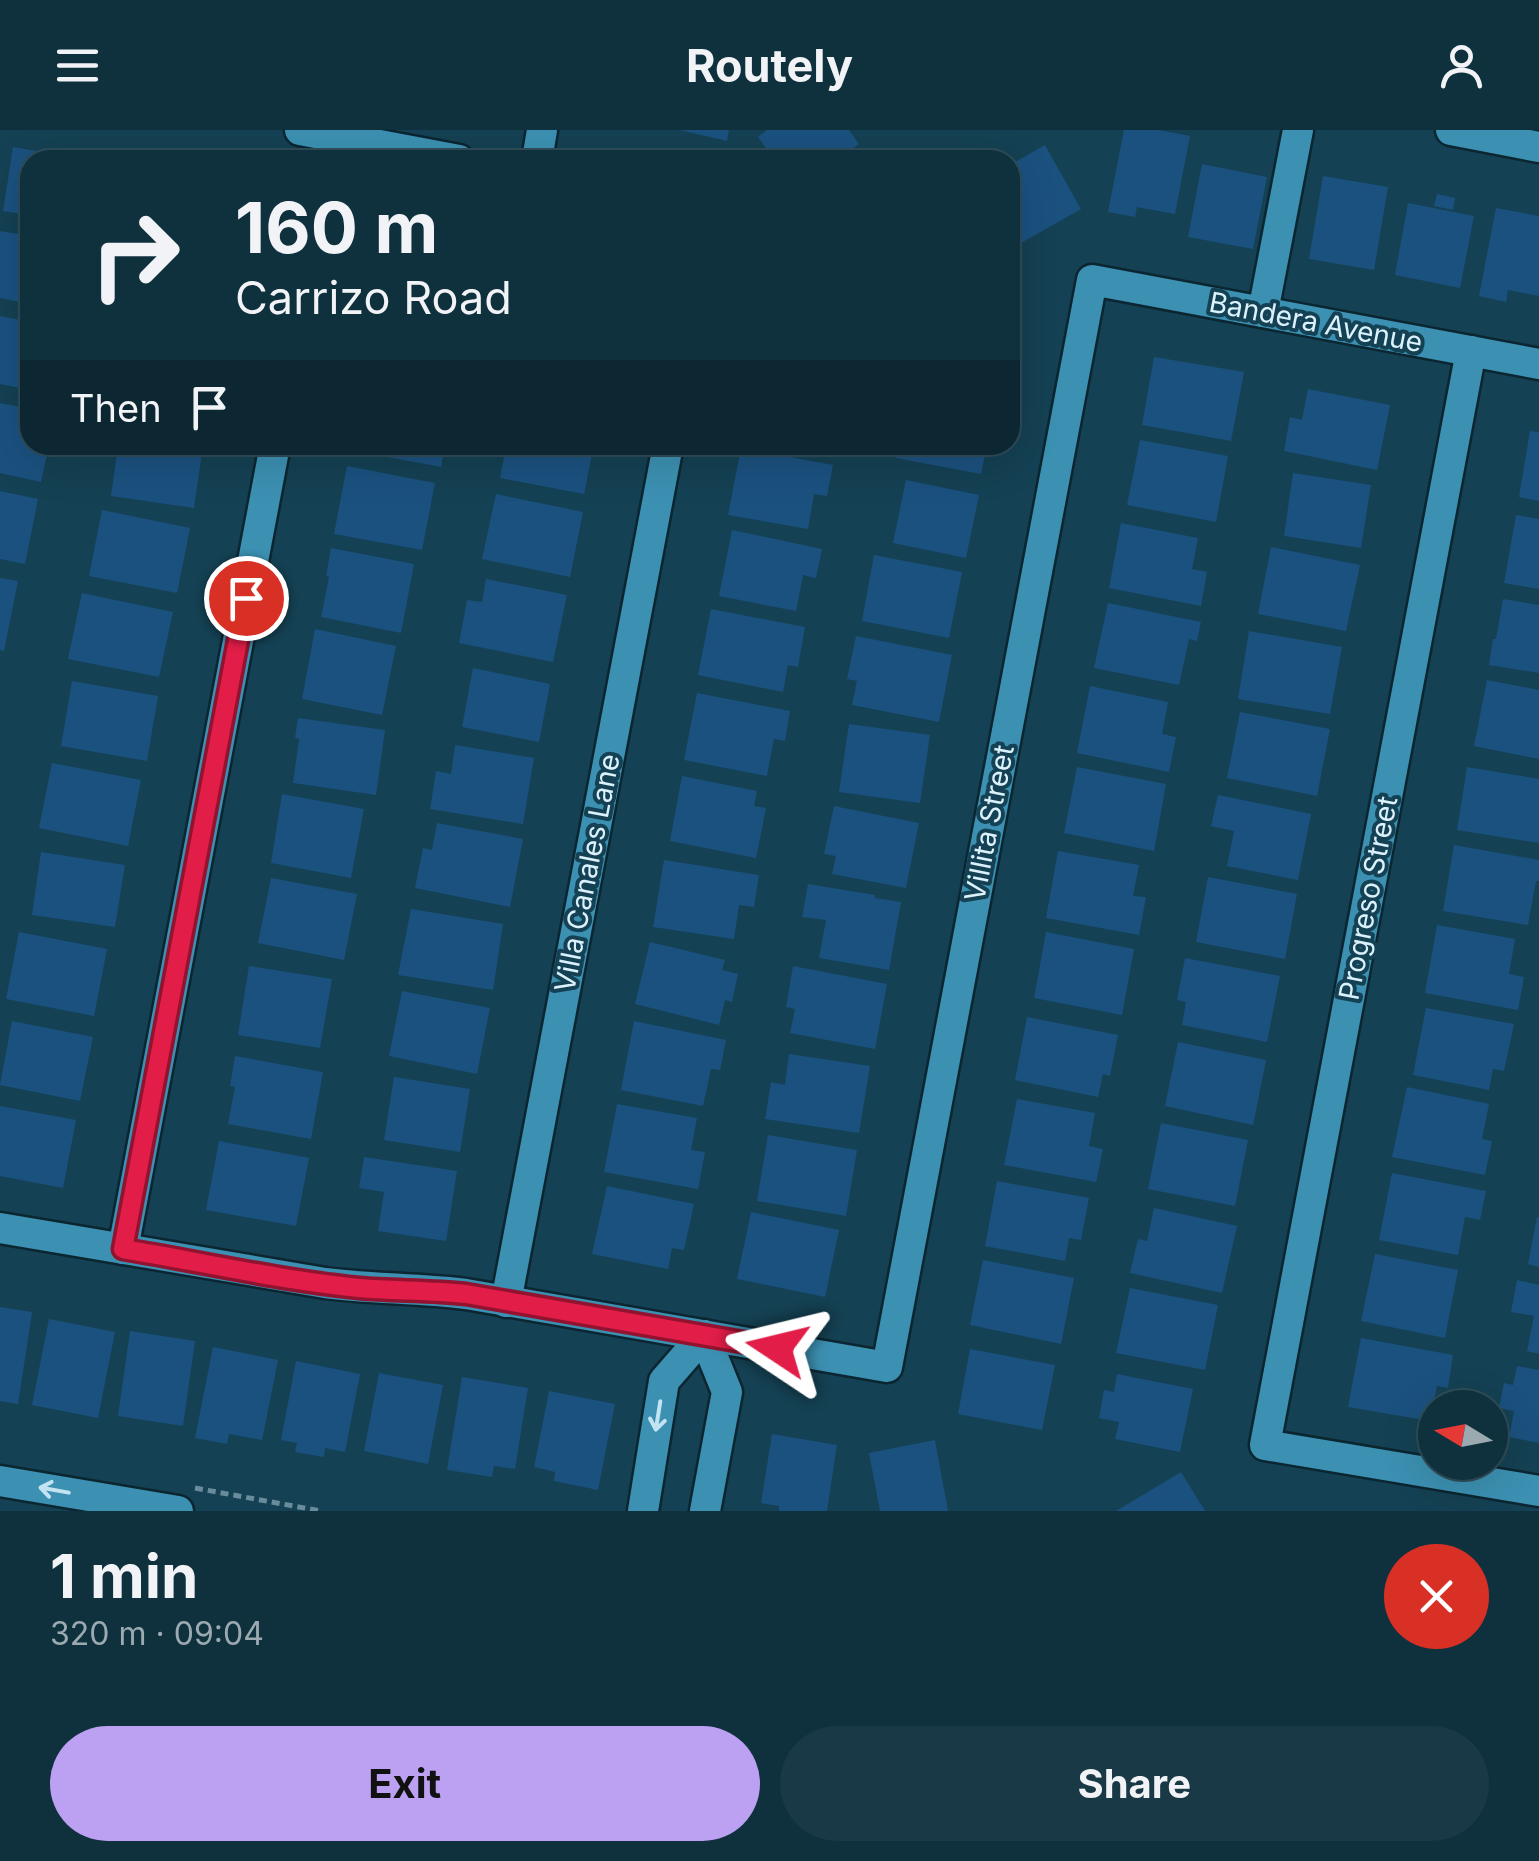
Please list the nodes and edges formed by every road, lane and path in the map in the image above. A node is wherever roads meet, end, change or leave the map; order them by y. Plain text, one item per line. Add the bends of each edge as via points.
1 (300, 130) edge
2 (1298, 130) edge
3 (1451, 130) edge
4 (1539, 147) edge
5 (332, 148) edge
6 (1092, 280) joint
7 (1263, 312) junction
8 (1471, 352) junction
9 (1539, 364) edge
10 (273, 455) edge
11 (666, 455) edge
12 (0, 1228) edge
13 (123, 1249) junction
14 (506, 1302) junction
15 (704, 1335) junction
16 (0, 1481) edge
17 (1539, 1492) edge
18 (178, 1511) edge
19 (642, 1511) edge
20 (706, 1511) edge

1 - 5 street
2 - 7 street
3 - 4 street
6 - 7 street, Bandera Avenue
6 - 15 street, Villita Street via 887,1367
7 - 8 street, Bandera Avenue
8 - 9 street, Bandera Avenue
8 - 17 street, Progreso Street via 1264,1444
10 - 13 street
11 - 14 street, Villa Canales Lane
12 - 13 street
13 - 14 street via 360,1288
14 - 15 street
15 -> 19 street via 664,1380
15 - 20 street via 727,1392
18 -> 16 street

